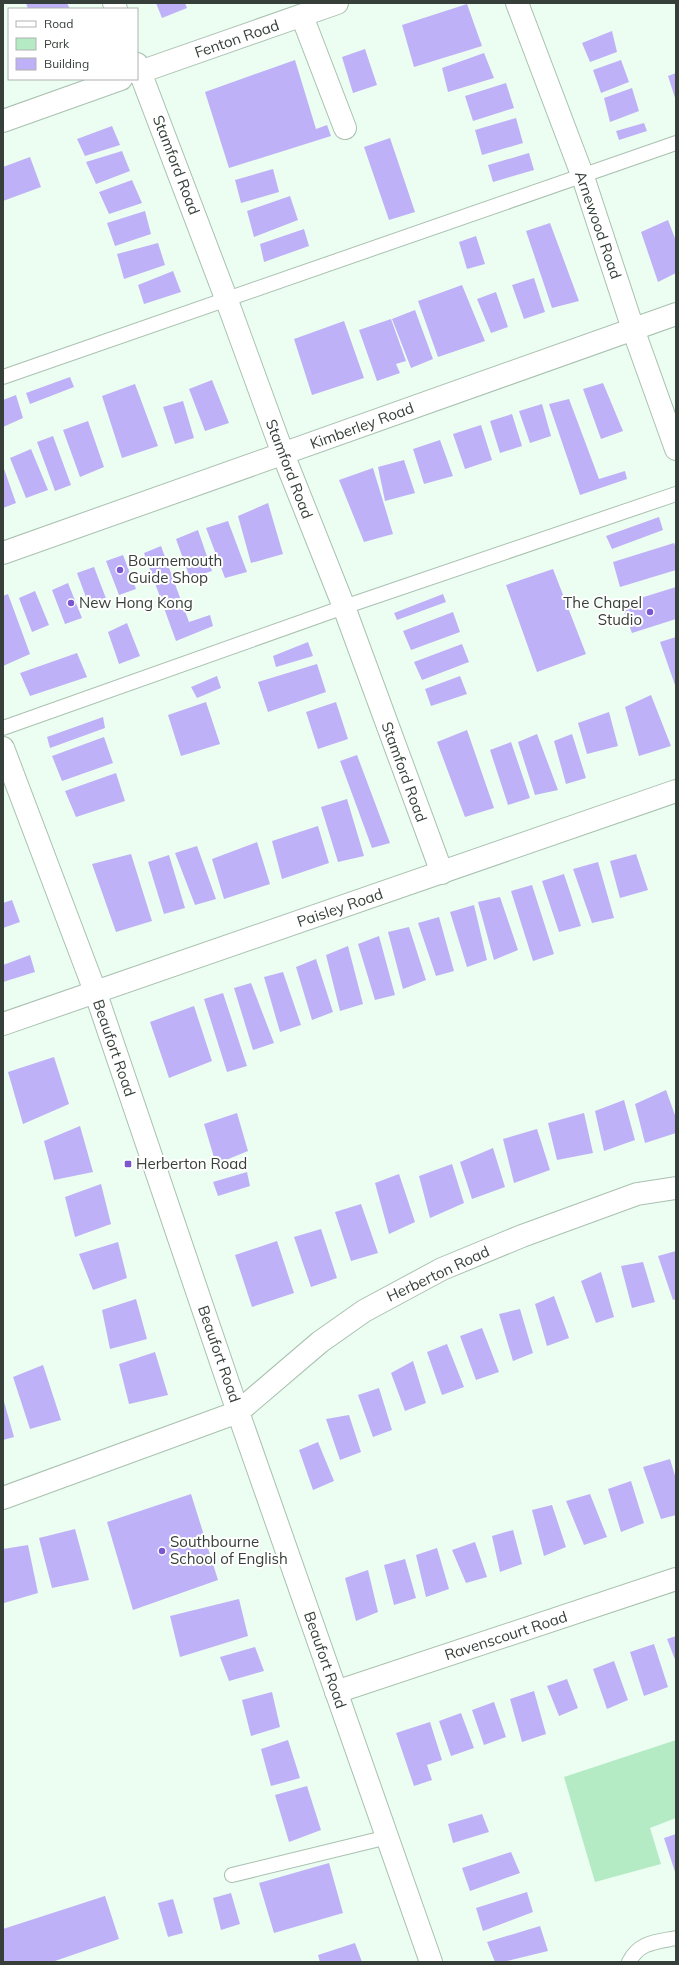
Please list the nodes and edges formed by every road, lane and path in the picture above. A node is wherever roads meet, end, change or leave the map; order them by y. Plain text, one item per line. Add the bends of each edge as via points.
1 (337, 3) edge
2 (517, 3) edge
3 (302, 16) junction
4 (138, 71) edge
5 (113, 80) edge
6 (137, 80) edge
7 (3, 121) edge
8 (345, 128) dead end
9 (676, 143) edge
10 (583, 177) junction
11 (226, 298) junction
12 (676, 314) edge
13 (633, 329) junction
14 (3, 377) edge
15 (676, 449) edge
16 (283, 454) junction
17 (676, 494) edge
18 (3, 553) edge
19 (344, 607) junction
20 (3, 728) edge
21 (3, 748) edge
22 (8, 779) edge
23 (676, 792) edge
24 (442, 873) junction
25 (95, 991) junction
26 (3, 1024) edge
27 (676, 1188) edge
28 (238, 1412) junction
29 (3, 1498) edge
30 (676, 1579) edge
31 (336, 1692) junction
32 (388, 1837) junction
33 (232, 1875) dead end
34 (676, 1938) edge
35 (431, 1962) edge
36 (629, 1962) edge

1 - 3 street, Fenton Road
2 - 10 street, Arnewood Road
3 - 4 street, Fenton Road
3 - 8 street
5 - 7 street, Fenton Road
6 - 11 street, Stamford Road
9 - 10 lane
10 - 11 lane
10 - 13 street, Arnewood Road
11 - 14 lane
11 - 16 street, Stamford Road
12 - 13 street, Kimberley Road
13 - 15 street, Arnewood Road
13 - 16 street, Kimberley Road
16 - 18 street, Kimberley Road
16 - 19 street, Stamford Road
17 - 19 lane
19 - 20 lane
19 - 24 street, Stamford Road
21 - 22 street, Beaufort Road
22 - 25 street, Beaufort Road
23 - 24 street, Paisley Road
24 - 25 street, Paisley Road
25 - 26 street, Paisley Road
25 - 28 street, Beaufort Road
27 - 28 street, Herberton Road via 637,1194 522,1236 442,1269 364,1311 320,1342
28 - 29 street, Herberton Road
28 - 31 street, Beaufort Road
30 - 31 street, Ravenscourt Road
31 - 32 street, Beaufort Road
32 - 33 lane
32 - 35 street, Beaufort Road
34 - 36 lane via 644,1945 634,1953

